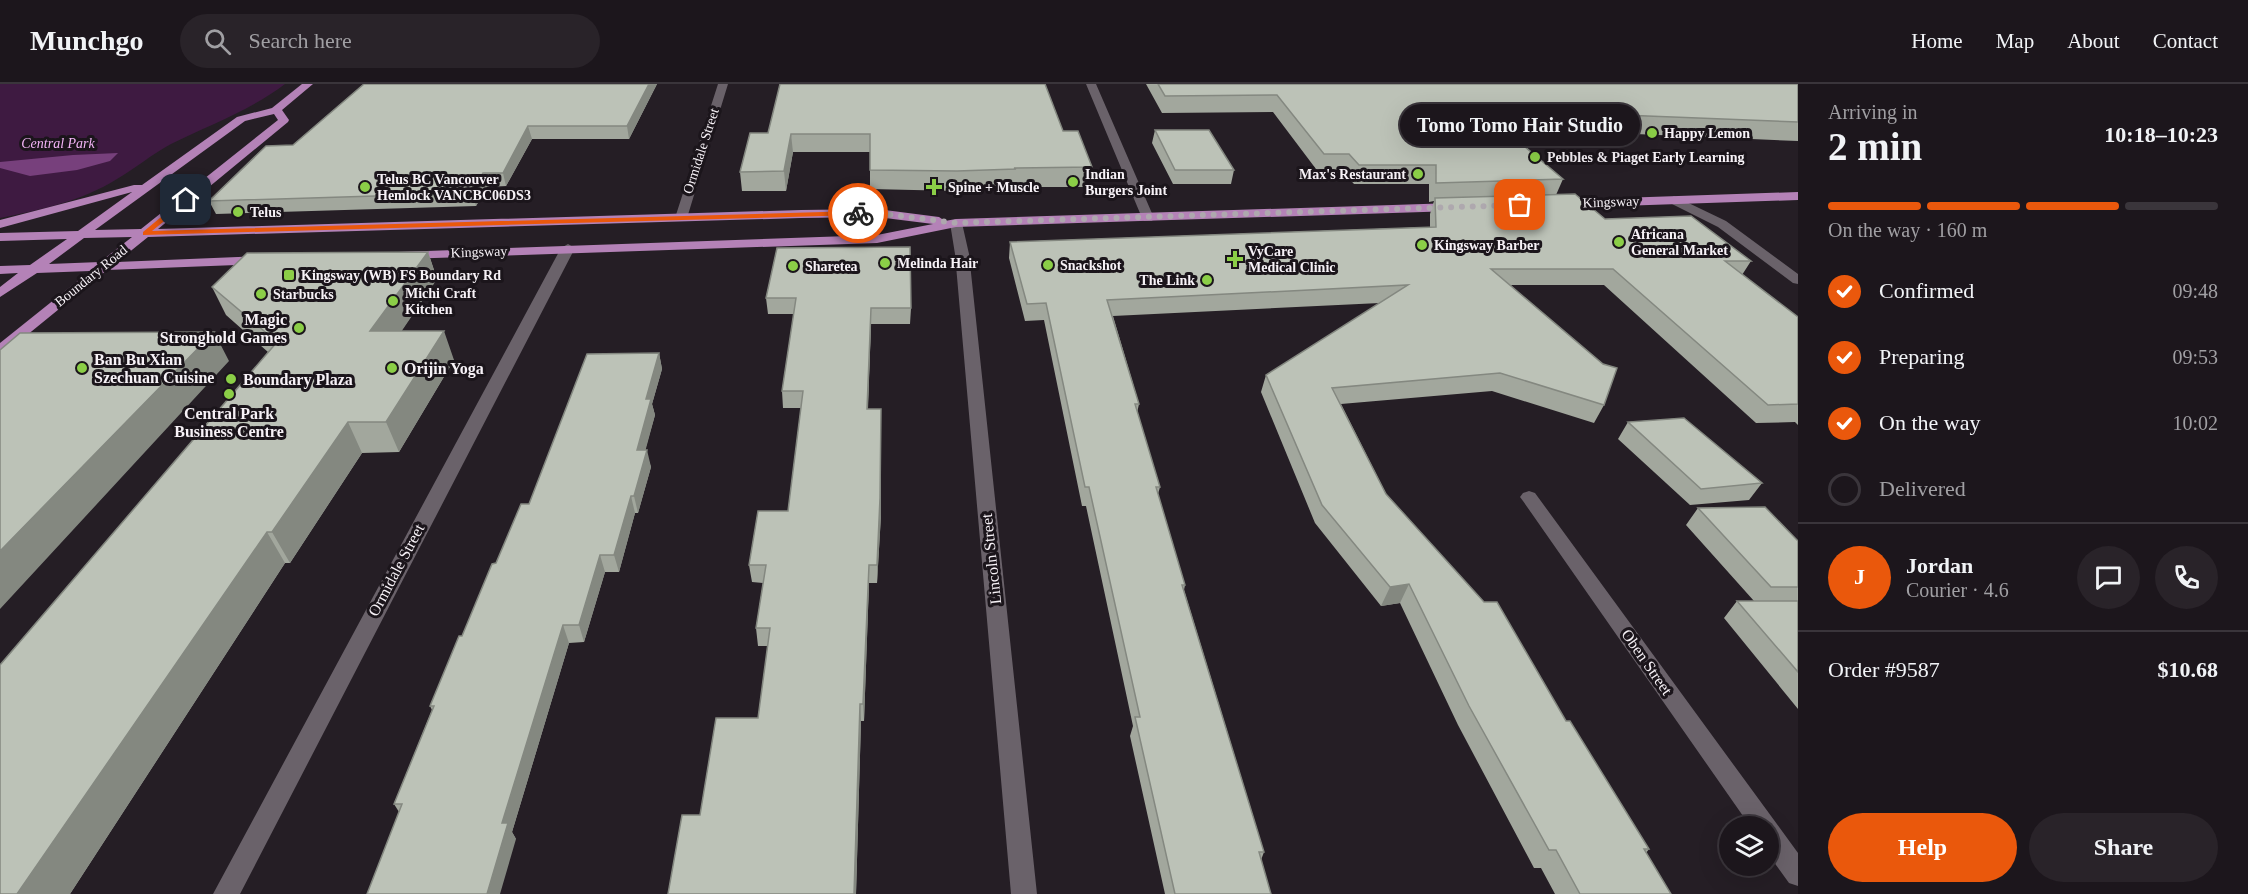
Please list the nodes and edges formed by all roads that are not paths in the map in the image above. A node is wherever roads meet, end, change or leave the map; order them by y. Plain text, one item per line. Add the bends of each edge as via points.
1 (308, 84) edge
2 (723, 84) edge
3 (1091, 84) edge
4 (276, 110) junction
5 (148, 185) junction
6 (1798, 196) edge
7 (1674, 200) junction
8 (1551, 204) edge
9 (1467, 207) edge
10 (681, 218) junction
11 (1148, 218) junction
12 (956, 223) junction
13 (0, 224) edge
14 (146, 233) junction
15 (81, 235) junction
16 (0, 237) edge
17 (568, 248) junction
18 (392, 255) edge
19 (273, 260) edge
20 (104, 266) junction
21 (35, 269) junction
22 (0, 270) edge
23 (1798, 280) edge
24 (0, 293) edge
25 (0, 350) edge
26 (1529, 497) dead end
27 (1757, 816) edge
28 (1779, 848) edge
29 (1798, 874) edge
30 (226, 894) edge
31 (1024, 894) edge

1 - 4 main road
2 - 10 street, Ormidale Street
3 - 11 street
4 - 5 main road via 241,119
4 - 14 main road, Boundary Road via 284,120
5 - 13 main road
5 - 15 main road
6 - 7 main road, Kingsway
7 - 8 main road, Kingsway
7 - 23 street via 1722,224
9 - 11 main road, Kingsway
10 - 12 main road, Kingsway via 877,213
10 - 14 main road, Kingsway
11 - 12 main road, Kingsway
12 - 17 main road, Kingsway via 877,238
12 - 31 street, Lincoln Street
14 - 15 main road, Kingsway
14 - 20 main road, Boundary Road
15 - 16 main road, Kingsway
15 - 21 main road
17 - 18 main road, Kingsway
17 - 30 street, Ormidale Street
19 - 20 main road
20 - 21 main road
20 - 25 main road, Boundary Road
21 - 22 main road
21 - 24 main road
26 - 27 street, Oben Street
28 - 29 street

